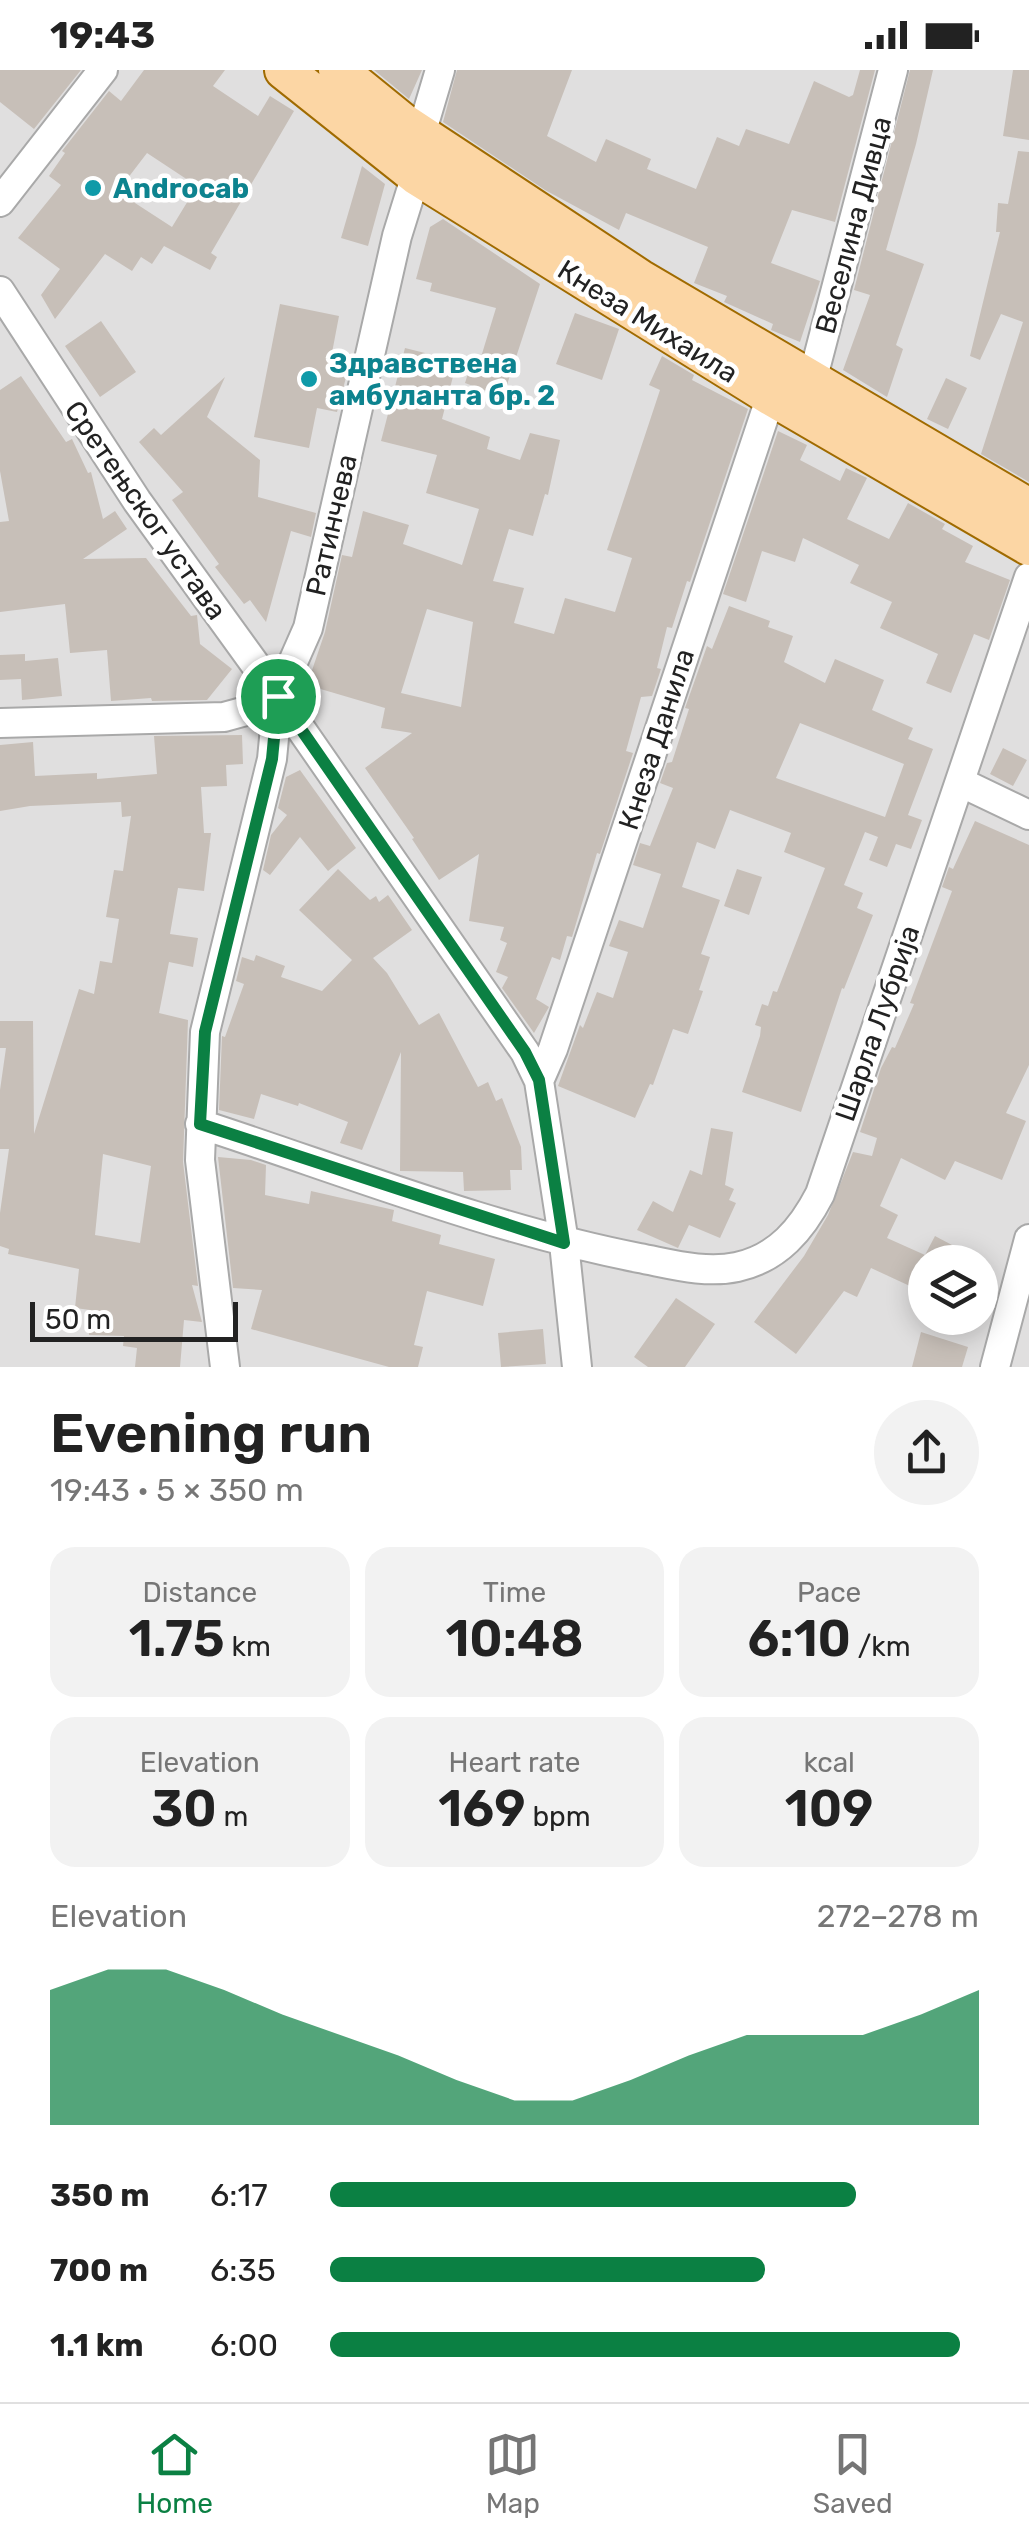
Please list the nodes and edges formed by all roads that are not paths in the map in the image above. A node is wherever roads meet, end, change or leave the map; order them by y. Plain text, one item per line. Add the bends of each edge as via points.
1 (103, 70) edge
2 (284, 70) edge
3 (338, 70) edge
4 (440, 70) edge
5 (894, 70) edge
6 (422, 134) junction
7 (416, 175) junction
8 (0, 202) edge
9 (0, 291) edge
10 (812, 381) junction
11 (770, 396) junction
12 (1029, 508) edge
13 (1029, 546) edge
14 (1029, 577) edge
15 (278, 696) junction
16 (0, 722) edge
17 (960, 782) junction
18 (1029, 816) edge
19 (539, 1080) junction
20 (200, 1124) junction
21 (1029, 1239) edge
22 (564, 1243) junction
23 (225, 1367) edge
24 (576, 1367) edge
25 (995, 1367) edge

1 - 8 street
2 - 7 main road, Кнеза Михаила
3 - 6 main road, Кнеза Михаила
4 - 6 street
5 - 10 street, Веселина Дивца
6 - 10 main road, Кнеза Михаила via 640,279
7 - 11 main road, Кнеза Михаила
7 - 15 street, Ратинчева via 308,628
9 - 15 street, Сретењског устава via 137,501
10 - 12 main road, Кнеза Михаила
11 - 13 main road, Кнеза Михаила
11 - 19 street, Кнеза Данила
14 - 17 street, Шарла Лубрија
15 - 16 street via 224,717
15 - 19 street, Сретењског устава
15 - 20 street, Ратинчева via 272,759 205,1032
17 - 18 street
17 - 22 street, Шарла Лубрија via 806,1221 774,1252 725,1270
19 - 22 street, Сретењског устава
20 - 22 street, Шарла Лубрија
20 - 23 street, Ратинчева
21 - 25 street
22 - 24 street, Сретењског устава

